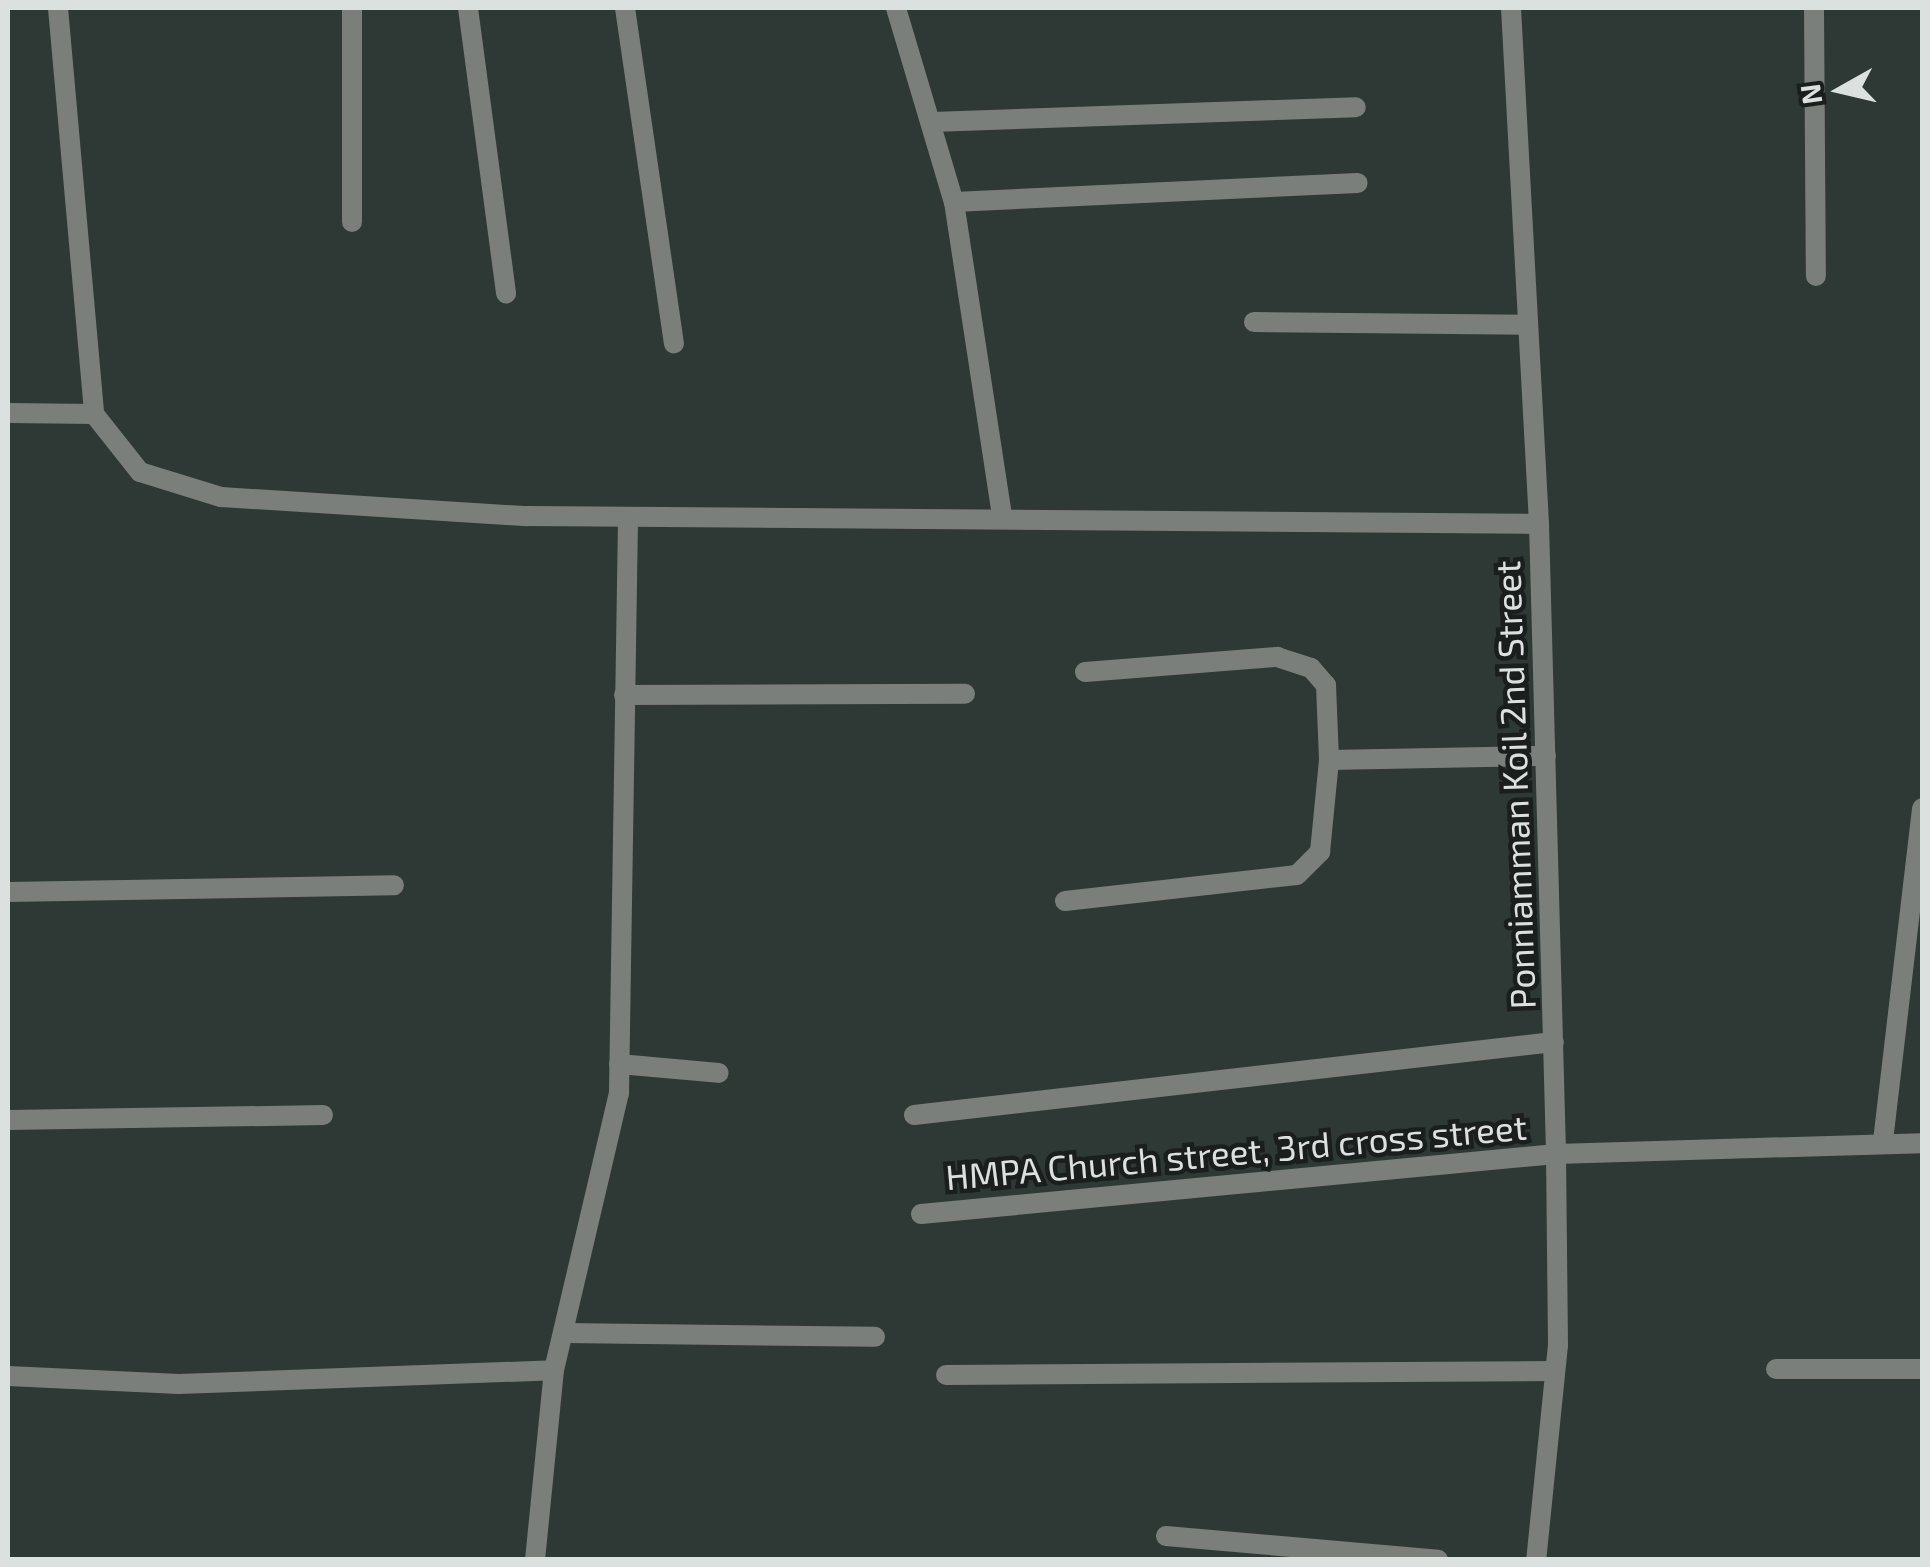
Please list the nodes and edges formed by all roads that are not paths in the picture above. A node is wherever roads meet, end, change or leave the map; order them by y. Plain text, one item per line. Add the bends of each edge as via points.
1 (58, 8) edge
2 (352, 8) edge
3 (468, 8) edge
4 (624, 8) edge
5 (896, 8) edge
6 (1511, 8) edge
7 (1814, 8) edge
8 (1356, 107) dead end
9 (932, 122) junction
10 (1358, 183) dead end
11 (954, 202) junction
12 (352, 222) dead end
13 (1816, 276) dead end
14 (506, 293) dead end
15 (1254, 322) dead end
16 (1528, 325) junction
17 (674, 343) dead end
18 (8, 413) edge
19 (94, 414) junction
20 (1002, 516) junction
21 (628, 517) junction
22 (1539, 524) junction
23 (1084, 672) dead end
24 (966, 694) dead end
25 (624, 695) junction
26 (1546, 756) junction
27 (1329, 760) junction
28 (1922, 808) edge
29 (394, 885) dead end
30 (8, 892) edge
31 (1065, 901) dead end
32 (1554, 1042) junction
33 (619, 1064) junction
34 (720, 1072) dead end
35 (914, 1114) dead end
36 (323, 1115) dead end
37 (8, 1120) edge
38 (1883, 1141) junction
39 (1922, 1142) edge
40 (1556, 1154) junction
41 (921, 1214) dead end
42 (564, 1332) junction
43 (875, 1337) dead end
44 (1776, 1369) dead end
45 (1922, 1369) edge
46 (554, 1370) junction
47 (1554, 1371) junction
48 (8, 1376) edge
49 (946, 1376) dead end
50 (1166, 1536) dead end
51 (535, 1560) edge
52 (1438, 1560) edge
53 (1536, 1560) edge

1 - 19 street
2 - 12 street
3 - 14 street
4 - 17 street
5 - 9 street
6 - 16 street, Ponniamman Koil 2nd Street
7 - 13 street
8 - 9 street
9 - 11 street
10 - 11 street
11 - 20 street
15 - 16 street
16 - 22 street, Ponniamman Koil 2nd Street
18 - 19 street
19 - 21 street via 140,472 220,497
20 - 21 street
20 - 22 street
21 - 25 street
22 - 26 street, Ponniamman Koil 2nd Street
23 - 27 street via 1277,656 1311,668 1326,686
24 - 25 street
25 - 33 street
26 - 27 street
26 - 32 street, Ponniamman Koil 2nd Street
27 - 31 street via 1320,852 1297,875
28 - 38 street
29 - 30 street
32 - 35 street
32 - 40 street, Ponniamman Koil 2nd Street
33 - 34 street
33 - 42 street via 614,1133
36 - 37 street
38 - 39 street, HMPA Church street, 3rd cross street
38 - 40 street, HMPA Church street, 3rd cross street
40 - 41 street, HMPA Church street, 3rd cross street
40 - 47 street, Ponniamman Koil 2nd Street
42 - 43 street
42 - 46 street
44 - 45 street
46 - 48 street via 179,1384
46 - 51 street
47 - 49 street
47 - 53 street, Ponniamman Koil 2nd Street
50 - 52 street

